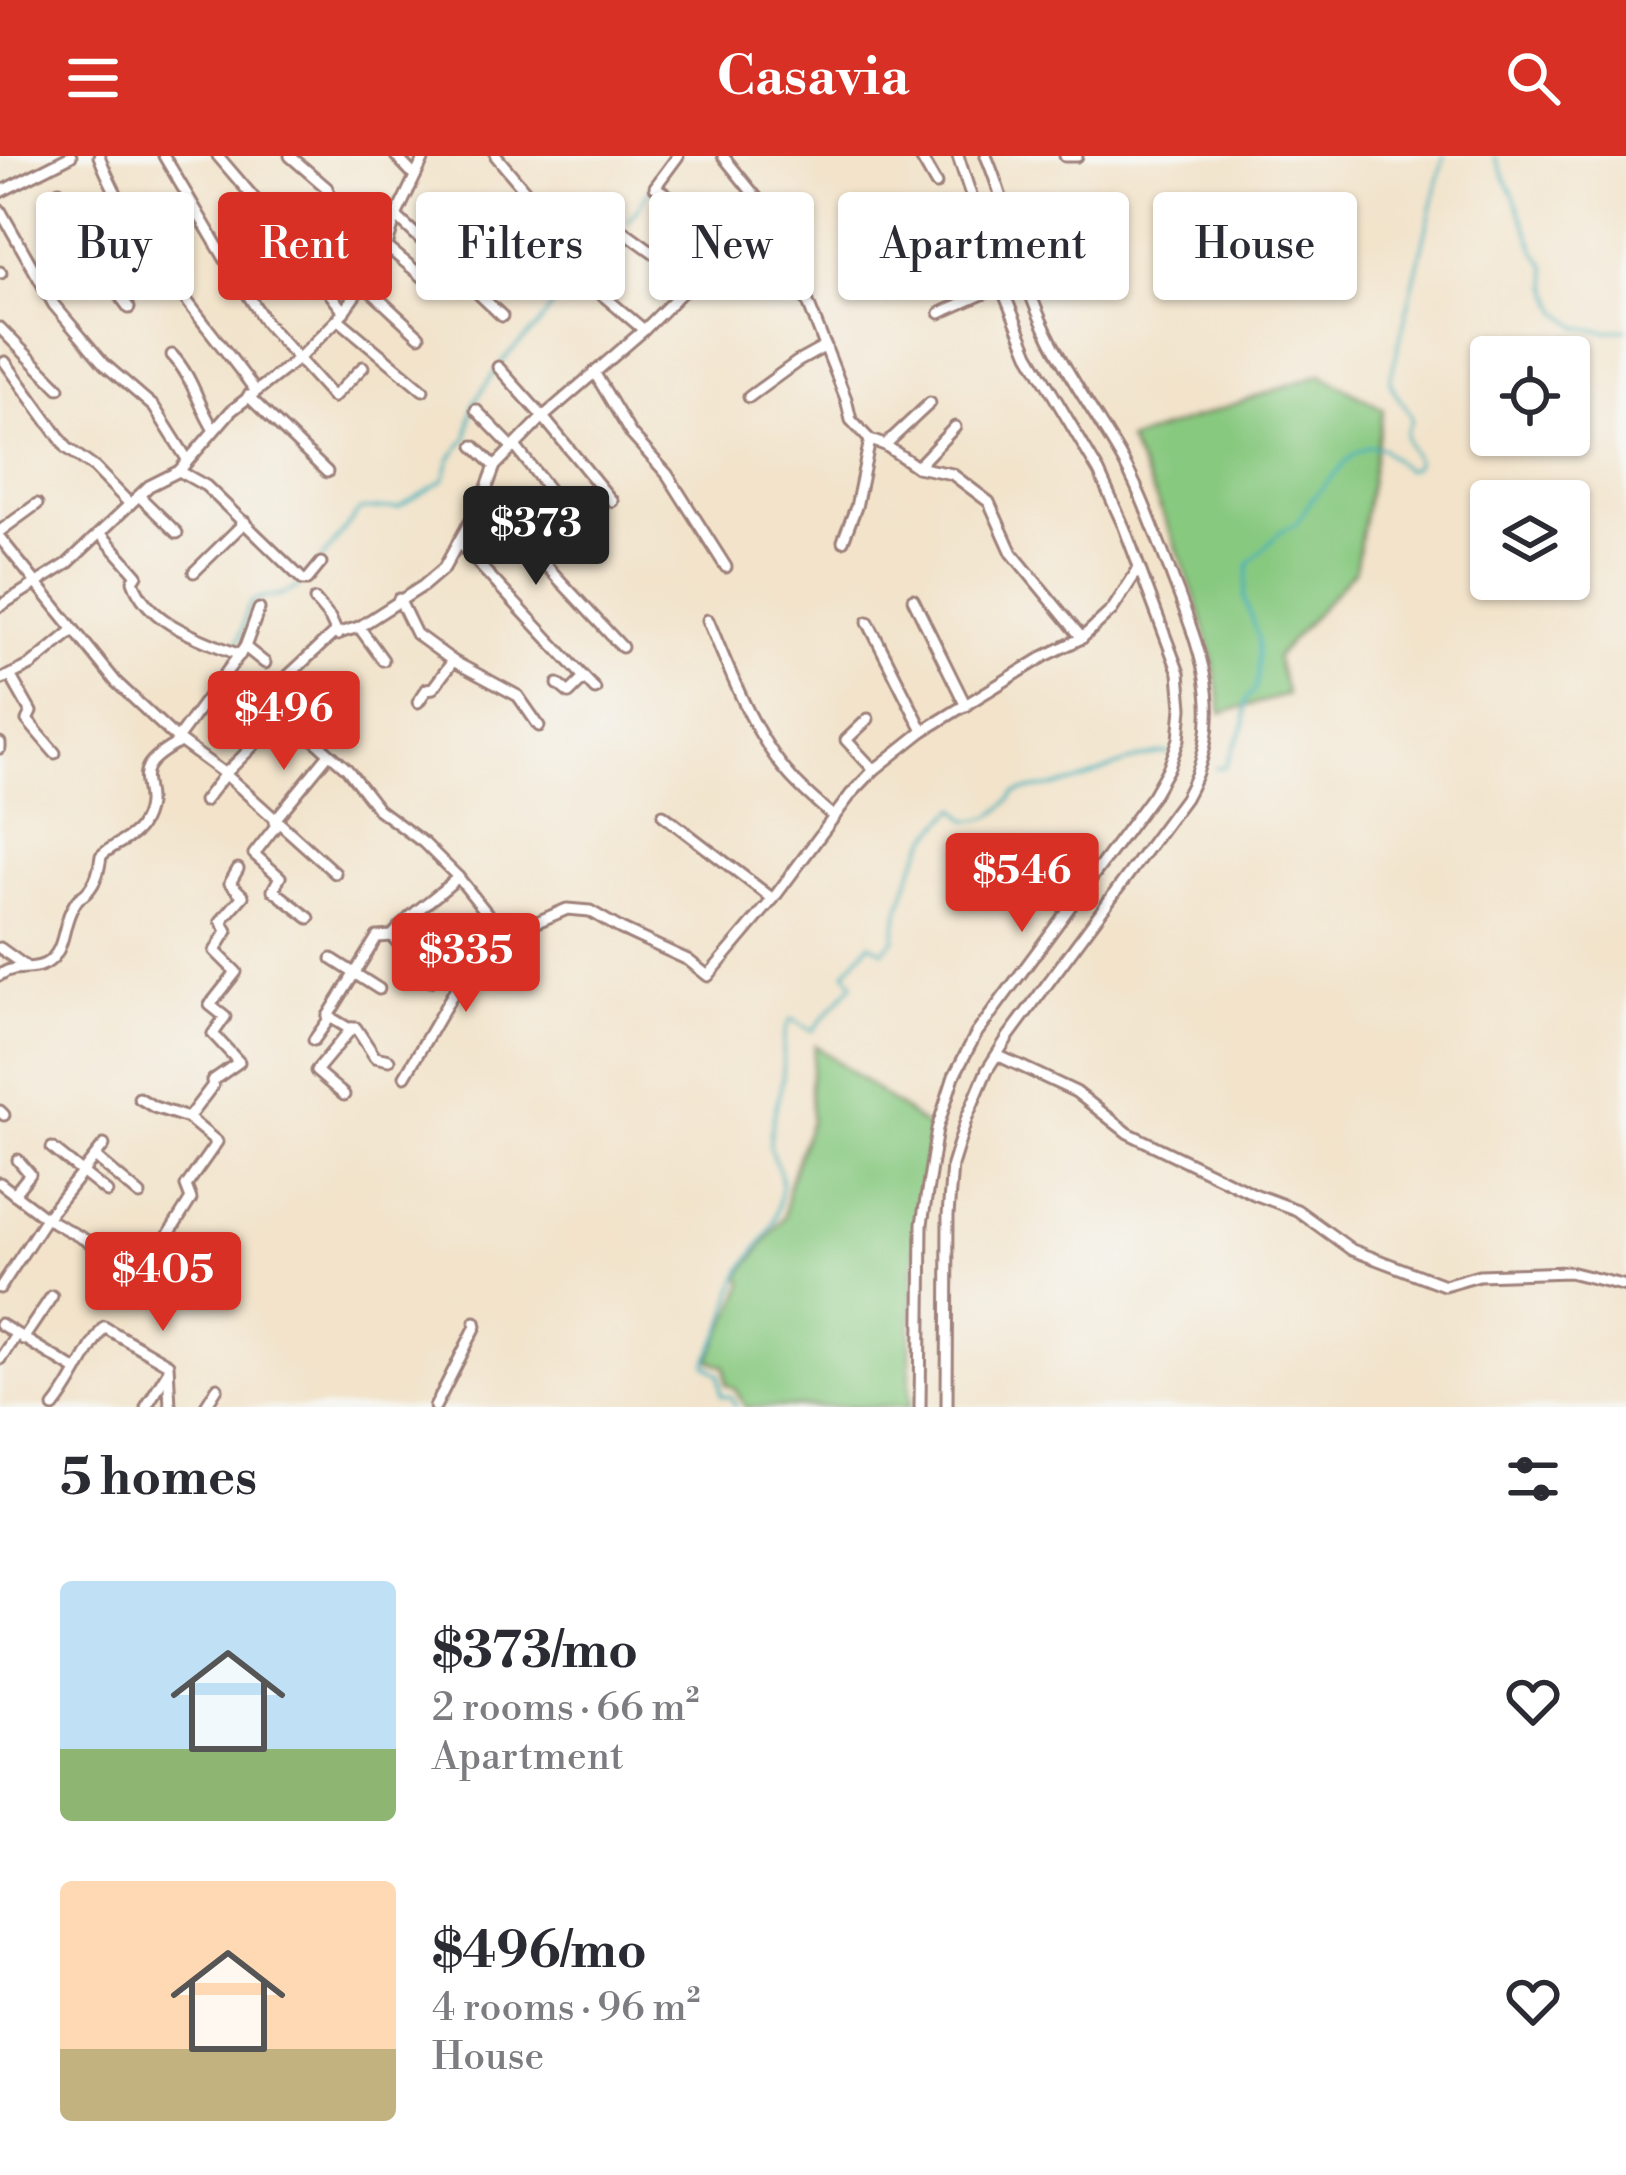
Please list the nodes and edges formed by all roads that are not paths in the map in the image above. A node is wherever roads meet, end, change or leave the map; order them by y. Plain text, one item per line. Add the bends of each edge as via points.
1 (71, 156) edge
2 (100, 156) edge
3 (164, 156) edge
4 (218, 156) edge
5 (290, 156) edge
6 (396, 156) edge
7 (425, 156) edge
8 (496, 156) edge
9 (678, 156) edge
10 (723, 156) edge
11 (920, 156) edge
12 (958, 156) edge
13 (986, 156) edge
14 (1065, 156) edge
15 (1077, 156) edge
16 (415, 176) junction
17 (936, 184) dead end
18 (0, 192) edge
19 (118, 192) edge
20 (328, 192) edge
21 (526, 192) edge
22 (663, 192) edge
23 (752, 192) edge
24 (970, 192) edge
25 (0, 210) edge
26 (396, 216) junction
27 (392, 230) edge
28 (13, 232) junction
29 (0, 241) edge
30 (122, 300) edge
31 (189, 300) edge
32 (351, 300) edge
33 (380, 300) edge
34 (608, 300) edge
35 (674, 300) edge
36 (807, 300) edge
37 (970, 300) edge
38 (1006, 300) edge
39 (128, 308) dead end
40 (940, 314) dead end
41 (341, 315) junction
42 (502, 316) dead end
43 (1041, 321) junction
44 (0, 328) edge
45 (1017, 328) junction
46 (644, 330) junction
47 (419, 336) dead end
48 (826, 346) junction
49 (172, 356) dead end
50 (299, 358) junction
51 (5, 362) dead end
52 (363, 367) dead end
53 (498, 367) dead end
54 (594, 372) junction
55 (59, 388) dead end
56 (423, 390) dead end
57 (251, 393) junction
58 (749, 397) dead end
59 (930, 403) dead end
60 (476, 410) dead end
61 (543, 416) junction
62 (955, 427) dead end
63 (214, 430) junction
64 (870, 440) junction
65 (886, 445) junction
66 (474, 446) dead end
67 (514, 447) junction
68 (187, 459) junction
69 (495, 466) junction
70 (917, 467) junction
71 (179, 471) junction
72 (327, 472) dead end
73 (483, 498) junction
74 (135, 500) junction
75 (612, 501) dead end
76 (37, 504) dead end
77 (245, 522) junction
78 (100, 533) junction
79 (177, 533) dead end
80 (0, 534) edge
81 (458, 542) junction
82 (843, 542) dead end
83 (591, 544) dead end
84 (320, 563) dead end
85 (726, 568) dead end
86 (1139, 568) junction
87 (194, 572) dead end
88 (36, 585) junction
89 (315, 599) dead end
90 (399, 599) junction
91 (913, 599) dead end
92 (0, 606) edge
93 (259, 610) dead end
94 (708, 620) dead end
95 (868, 622) dead end
96 (359, 627) junction
97 (72, 631) junction
98 (338, 635) junction
99 (1082, 638) junction
100 (622, 647) dead end
101 (242, 651) junction
102 (383, 660) dead end
103 (453, 661) junction
104 (265, 663) dead end
105 (5, 678) edge
106 (584, 678) junction
107 (558, 684) dead end
108 (595, 689) dead end
109 (418, 702) dead end
110 (966, 706) junction
111 (285, 714) junction
112 (868, 719) dead end
113 (539, 726) dead end
114 (923, 731) junction
115 (179, 741) junction
116 (55, 753) dead end
117 (328, 755) junction
118 (874, 770) junction
119 (225, 774) junction
120 (204, 800) dead end
121 (663, 815) dead end
122 (834, 818) junction
123 (276, 822) junction
124 (238, 868) dead end
125 (335, 873) dead end
126 (458, 877) junction
127 (773, 899) junction
128 (309, 918) dead end
129 (392, 936) junction
130 (505, 936) junction
131 (0, 948) edge
132 (332, 959) dead end
133 (29, 969) junction
134 (353, 972) junction
135 (0, 975) edge
136 (430, 982) dead end
137 (379, 989) dead end
138 (328, 1016) junction
139 (352, 1028) junction
140 (314, 1040) dead end
141 (997, 1055) junction
142 (388, 1060) dead end
143 (405, 1076) dead end
144 (344, 1095) dead end
145 (139, 1098) dead end
146 (188, 1118) junction
147 (104, 1145) dead end
148 (52, 1148) dead end
149 (95, 1156) junction
150 (18, 1160) dead end
151 (82, 1172) junction
152 (0, 1183) edge
153 (107, 1192) dead end
154 (14, 1194) junction
155 (140, 1195) dead end
156 (46, 1218) junction
157 (169, 1234) dead end
158 (126, 1277) dead end
159 (1626, 1286) edge
160 (0, 1288) edge
161 (52, 1296) dead end
162 (476, 1322) dead end
163 (0, 1324) edge
164 (19, 1337) junction
165 (0, 1359) edge
166 (170, 1367) junction
167 (76, 1370) junction
168 (217, 1388) dead end
169 (54, 1407) edge
170 (146, 1407) edge
171 (170, 1407) edge
172 (205, 1407) edge
173 (435, 1407) edge
174 (920, 1407) edge
175 (947, 1407) edge

1 - 18 street
2 - 19 street
3 - 50 street via 266,323
4 - 41 street
5 - 20 street
6 - 16 street
7 - 16 street
8 - 21 street
9 - 22 street via 655,187
10 - 23 street
11 - 17 street
12 - 24 street
13 - 43 street
14 - 15 street
16 - 26 street
25 - 28 street
26 - 27 street
26 - 42 street
28 - 29 street
28 - 68 street via 54,305 154,407
30 - 39 street
31 - 57 street
32 - 41 street
33 - 47 street
34 - 46 street
35 - 46 street
36 - 48 street
37 - 40 street
38 - 45 street
41 - 50 street
41 - 56 street
43 - 45 street
43 - 141 street via 1138,488 1202,656 1208,729 1185,798
44 - 55 street
45 - 86 street via 1100,472
46 - 54 street
48 - 58 street
48 - 64 street via 851,420
49 - 63 street
50 - 52 street via 332,398
50 - 57 street
51 - 74 street via 67,448
53 - 61 street
54 - 61 street
54 - 85 street
57 - 63 street
57 - 72 street
59 - 65 street
60 - 67 street
61 - 67 street
61 - 75 street
62 - 70 street
63 - 68 street
64 - 65 street
64 - 82 street
65 - 70 street
66 - 69 street
67 - 69 street
67 - 83 street
68 - 71 street
69 - 73 street
70 - 99 street via 952,474 989,502 1012,553
71 - 74 street
71 - 77 street
73 - 81 street
73 - 100 street
74 - 78 street
74 - 79 street
76 - 80 street
77 - 84 street via 303,580
77 - 87 street
78 - 88 street
78 - 101 street via 163,620
80 - 88 street
81 - 90 street via 444,568
81 - 106 street
86 - 99 street
86 - 174 street via 1179,673 1179,739 1153,795 976,1034 954,1076 922,1224
88 - 92 street
88 - 97 street
89 - 98 street
90 - 96 street
90 - 103 street via 414,632
91 - 110 street
93 - 101 street
94 - 122 street via 779,761
95 - 114 street
96 - 98 street
96 - 102 street
97 - 105 street
97 - 115 street
98 - 111 street via 289,675 279,695
99 - 110 street
101 - 104 street
101 - 115 street
103 - 109 street
103 - 113 street via 518,696
105 - 116 street
106 - 107 street via 569,693
106 - 108 street
110 - 114 street
111 - 117 street
111 - 119 street
112 - 118 street via 846,740
114 - 118 street
115 - 119 street
115 - 133 street via 146,766 138,830 101,856 57,953
117 - 123 street
117 - 126 street
118 - 122 street
119 - 120 street
119 - 123 street
121 - 127 street
122 - 127 street
123 - 125 street
123 - 128 street via 254,854 280,877 273,890
124 - 146 street via 230,883 243,896 221,921 227,930 215,950 236,971 210,1005 225,1017 213,1034 239,1062 211,1082
126 - 129 street
126 - 130 street
127 - 130 street via 709,976 590,911 567,909
129 - 134 street via 377,937
129 - 136 street
130 - 143 street via 455,990
131 - 133 street
132 - 134 street
133 - 135 street
134 - 137 street
134 - 138 street
138 - 139 street
138 - 140 street
139 - 142 street via 375,1058
139 - 144 street via 316,1071
141 - 159 street via 1076,1092 1128,1132 1297,1210 1352,1250 1444,1285 1479,1275 1569,1272
141 - 175 street via 952,1165
145 - 146 street
146 - 157 street via 217,1144 189,1178 191,1199
147 - 149 street
148 - 151 street
149 - 151 street
149 - 155 street
150 - 154 street via 30,1174
151 - 153 street
151 - 156 street
152 - 154 street
154 - 156 street
156 - 158 street via 92,1243
156 - 160 street
161 - 164 street
162 - 173 street
163 - 164 street
164 - 165 street
164 - 167 street
166 - 167 street via 104,1327
166 - 170 street
166 - 171 street
167 - 169 street
168 - 172 street

